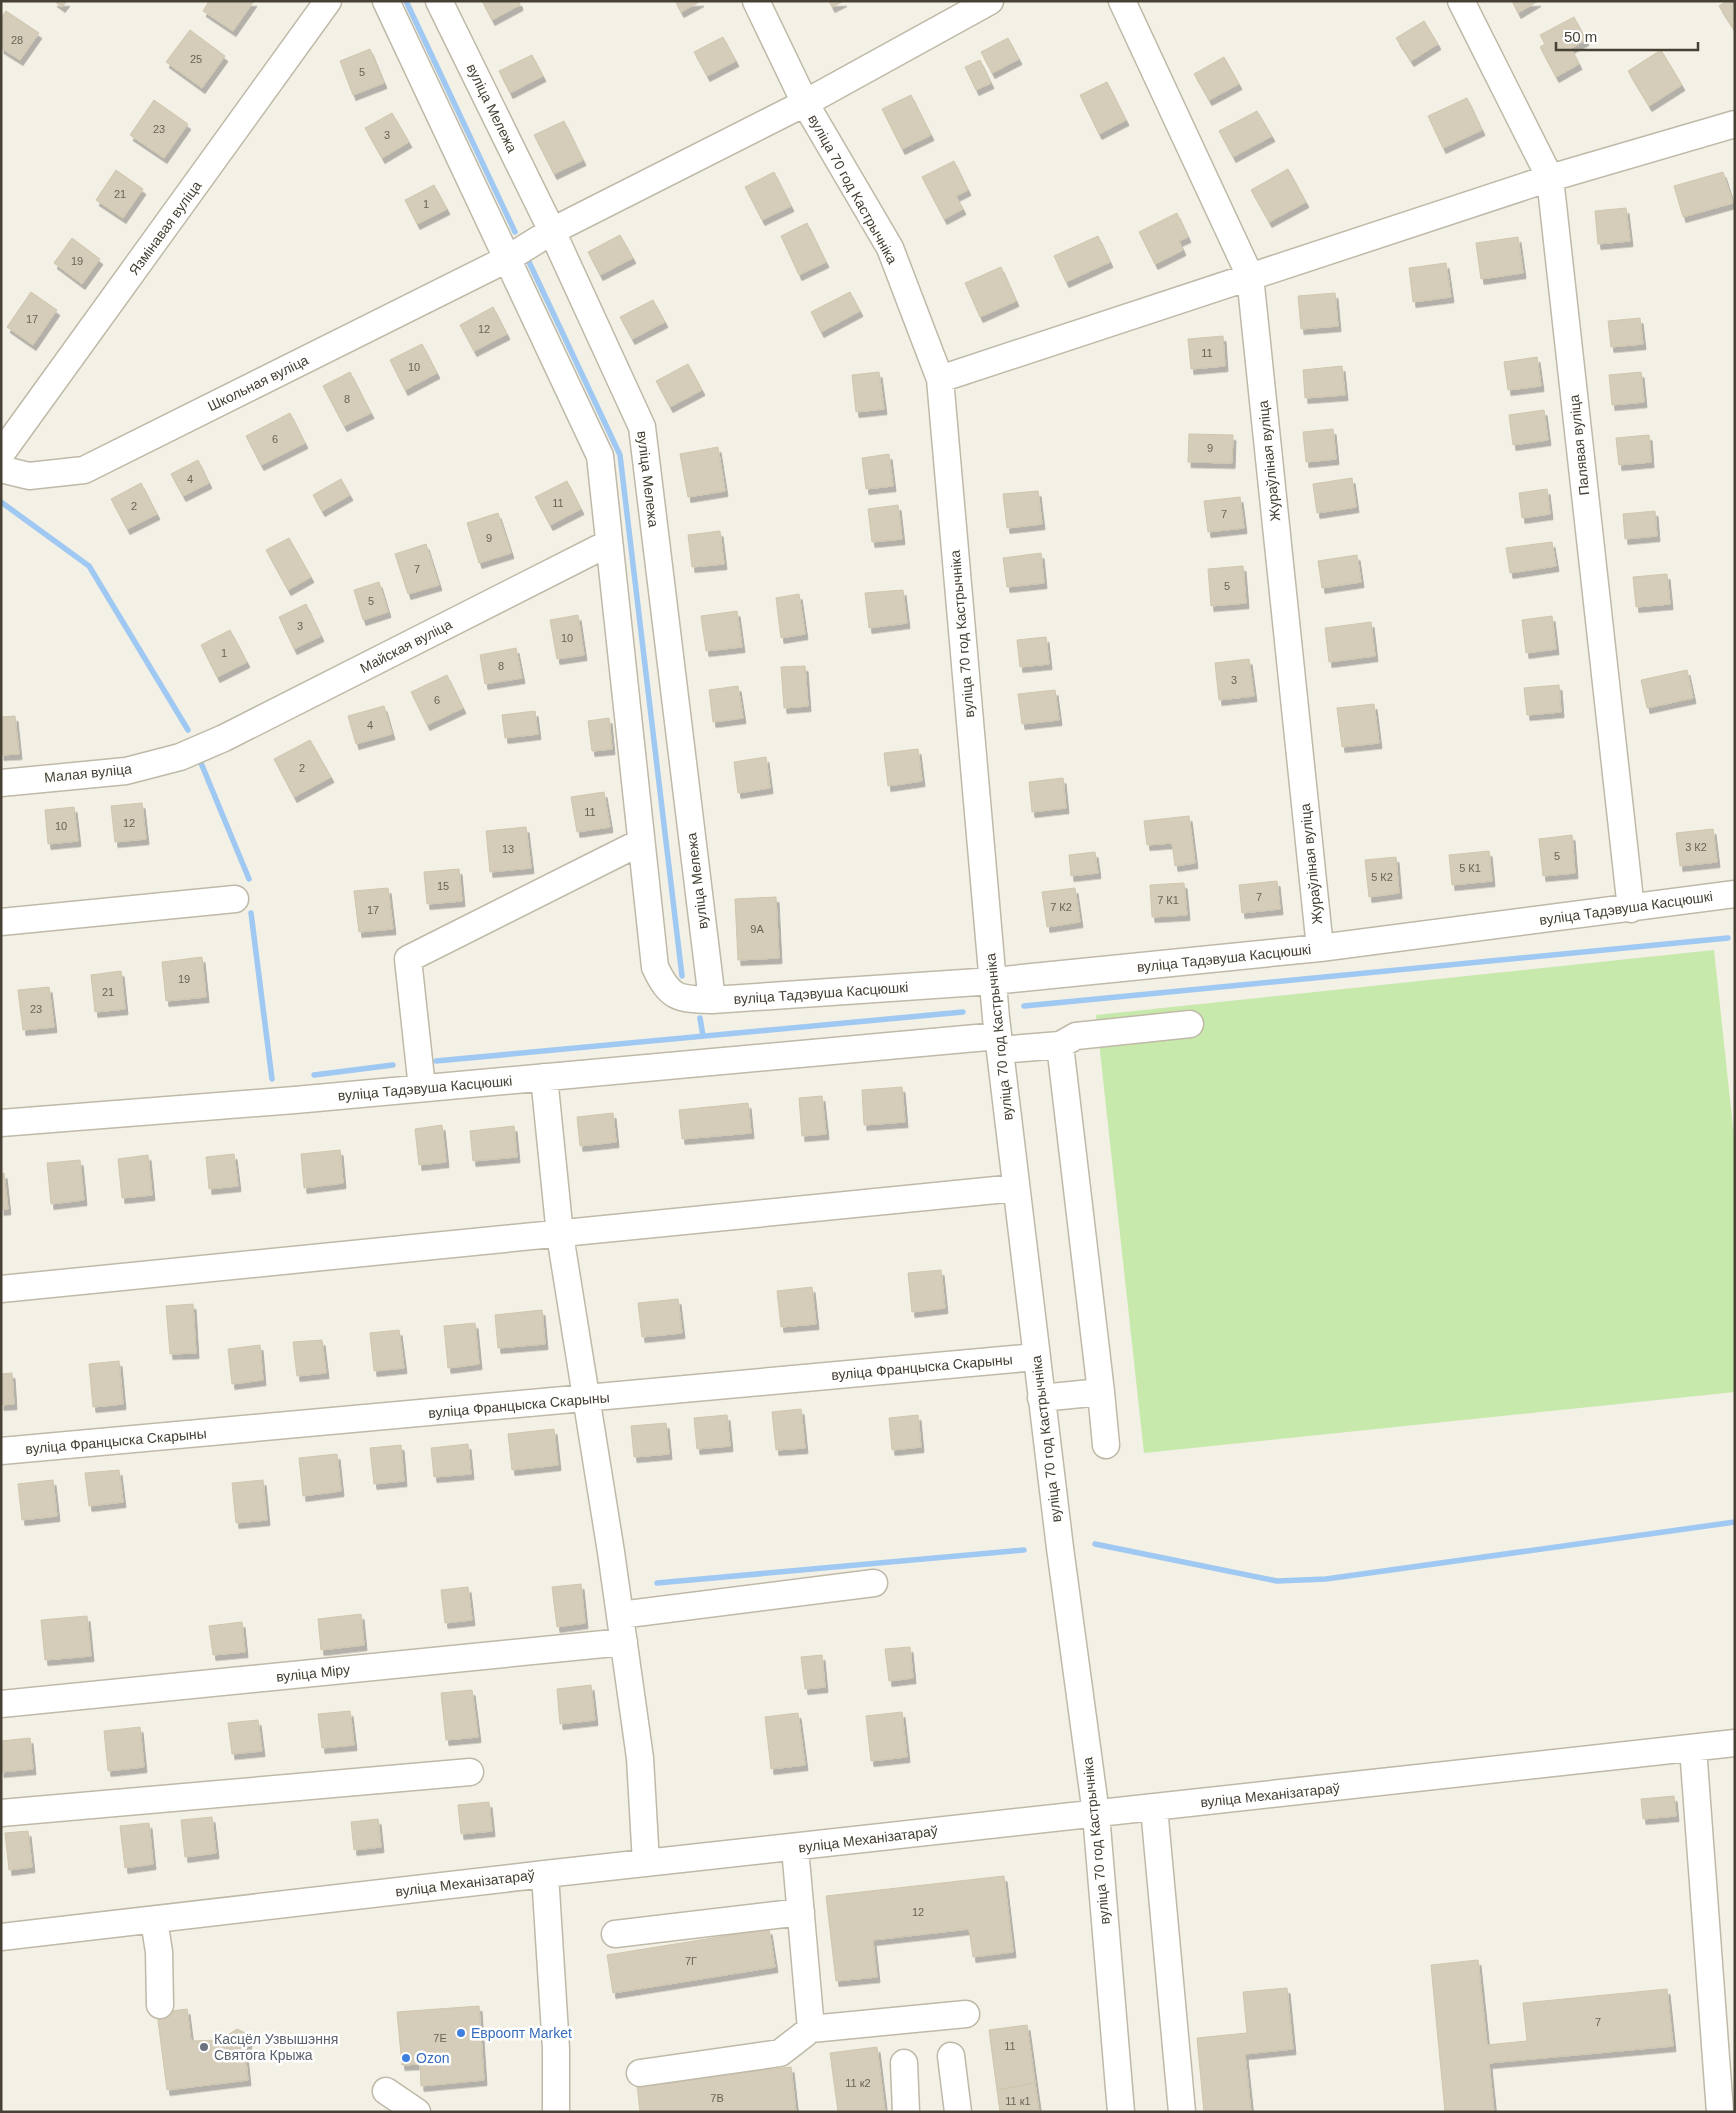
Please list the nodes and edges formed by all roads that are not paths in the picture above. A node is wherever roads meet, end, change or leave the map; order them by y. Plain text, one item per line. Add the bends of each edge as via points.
1 (328, 1) edge
2 (386, 1) edge
3 (439, 1) edge
4 (756, 1) edge
5 (990, 1) edge
6 (1122, 1) edge
7 (1461, 1) edge
8 (805, 103) junction
9 (1735, 124) edge
10 (1550, 178) junction
11 (552, 231) junction
12 (508, 259) junction
13 (1250, 276) junction
14 (940, 379) junction
15 (1, 454) edge
16 (1, 468) edge
17 (609, 543) junction
18 (201, 747) joint
19 (1, 782) edge
20 (641, 842) junction
21 (1735, 894) edge
22 (235, 899) dead end
23 (1631, 909) junction
24 (1, 922) edge
25 (1320, 948) junction
26 (993, 982) junction
27 (712, 1000) junction
28 (1190, 1024) dead end
29 (999, 1043) junction
30 (1060, 1045) junction
31 (544, 1077) junction
32 (422, 1088) junction
33 (1, 1123) edge
34 (1016, 1188) junction
35 (560, 1234) junction
36 (1, 1289) edge
37 (1036, 1357) junction
38 (1101, 1392) junction
39 (586, 1398) junction
40 (1042, 1398) junction
41 (1106, 1445) dead end
42 (1, 1452) edge
43 (874, 1583) dead end
44 (620, 1614) junction
45 (624, 1642) junction
46 (1, 1704) edge
47 (1735, 1743) edge
48 (1693, 1748) junction
49 (470, 1772) dead end
50 (1154, 1808) junction
51 (1, 1813) edge
52 (1096, 1814) junction
53 (795, 1848) junction
54 (646, 1862) junction
55 (546, 1874) junction
56 (801, 1912) junction
57 (154, 1920) junction
58 (614, 1934) dead end
59 (1, 1937) edge
60 (160, 2004) dead end
61 (966, 2014) dead end
62 (811, 2029) junction
63 (951, 2056) dead end
64 (904, 2063) dead end
65 (640, 2074) dead end
66 (386, 2091) dead end
67 (417, 2112) edge
68 (556, 2112) edge
69 (906, 2112) edge
70 (958, 2112) edge
71 (1121, 2112) edge
72 (1182, 2112) edge
73 (1720, 2112) edge

1 - 15 street, Язмінавая вуліца
2 - 12 street, вуліца Тадэвуша Касцюшкі
3 - 11 street, вуліца Мележа
4 - 8 street, вуліца 70 год Кастрычніка
5 - 8 street, Школьная вуліца
6 - 13 street, Жураўліная вуліца
7 - 10 street, Палявая вуліца
8 - 11 street, Школьная вуліца
8 - 14 street, вуліца 70 год Кастрычніка via 890,248
9 - 10 street
10 - 13 street
10 - 23 street, Палявая вуліца
11 - 12 street, Школьная вуліца
11 - 27 street, вуліца Мележа via 642,427
12 - 16 street, Школьная вуліца via 84,470 29,476
12 - 17 street, вуліца Тадэвуша Касцюшкі via 600,456
13 - 14 street
13 - 25 street, Жураўліная вуліца
14 - 26 street, вуліца 70 год Кастрычніка
17 - 18 street, Майская вуліца
17 - 20 street, вуліца Тадэвуша Касцюшкі
18 - 19 street, Малая вуліца via 180,757 126,771
20 - 27 street, вуліца Тадэвуша Касцюшкі via 655,967 670,992 690,999
20 - 32 street via 408,959
21 - 23 street, вуліца Тадэвуша Касцюшкі
22 - 24 street
23 - 25 street, вуліца Тадэвуша Касцюшкі
25 - 26 street, вуліца Тадэвуша Касцюшкі
26 - 27 street, вуліца Тадэвуша Касцюшкі
26 - 29 street, вуліца 70 год Кастрычніка
28 - 30 street, вуліца Тадэвуша Касцюшкі via 1076,1036
29 - 30 street, вуліца Тадэвуша Касцюшкі
29 - 31 street, вуліца Тадэвуша Касцюшкі
29 - 34 street, вуліца 70 год Кастрычніка
30 - 38 street
31 - 32 street, вуліца Тадэвуша Касцюшкі
31 - 35 street
32 - 33 street, вуліца Тадэвуша Касцюшкі
34 - 35 street
34 - 37 street, вуліца 70 год Кастрычніка
35 - 36 street
35 - 39 street
37 - 39 street, вуліца Францыска Скарыны
37 - 40 street, вуліца 70 год Кастрычніка
38 - 40 street
38 - 41 street
39 - 42 street, вуліца Францыска Скарыны
39 - 44 street
40 - 52 street, вуліца 70 год Кастрычніка
43 - 44 street
44 - 45 street
45 - 46 street, вуліца Міру
45 - 54 street via 640,1758
47 - 48 street, вуліца Механізатараў
48 - 50 street, вуліца Механізатараў
48 - 73 street
49 - 51 street
50 - 52 street, вуліца Механізатараў
50 - 72 street
52 - 53 street, вуліца Механізатараў
52 - 71 street, вуліца 70 год Кастрычніка
53 - 54 street, вуліца Механізатараў
53 - 56 street
54 - 55 street, вуліца Механізатараў
55 - 57 street, вуліца Механізатараў
55 - 68 street via 556,2049
56 - 58 street
56 - 62 street
57 - 59 street, вуліца Механізатараў
57 - 60 street via 159,1952
61 - 62 street
62 - 65 street via 780,2054
63 - 70 street
64 - 69 street
66 - 67 street

